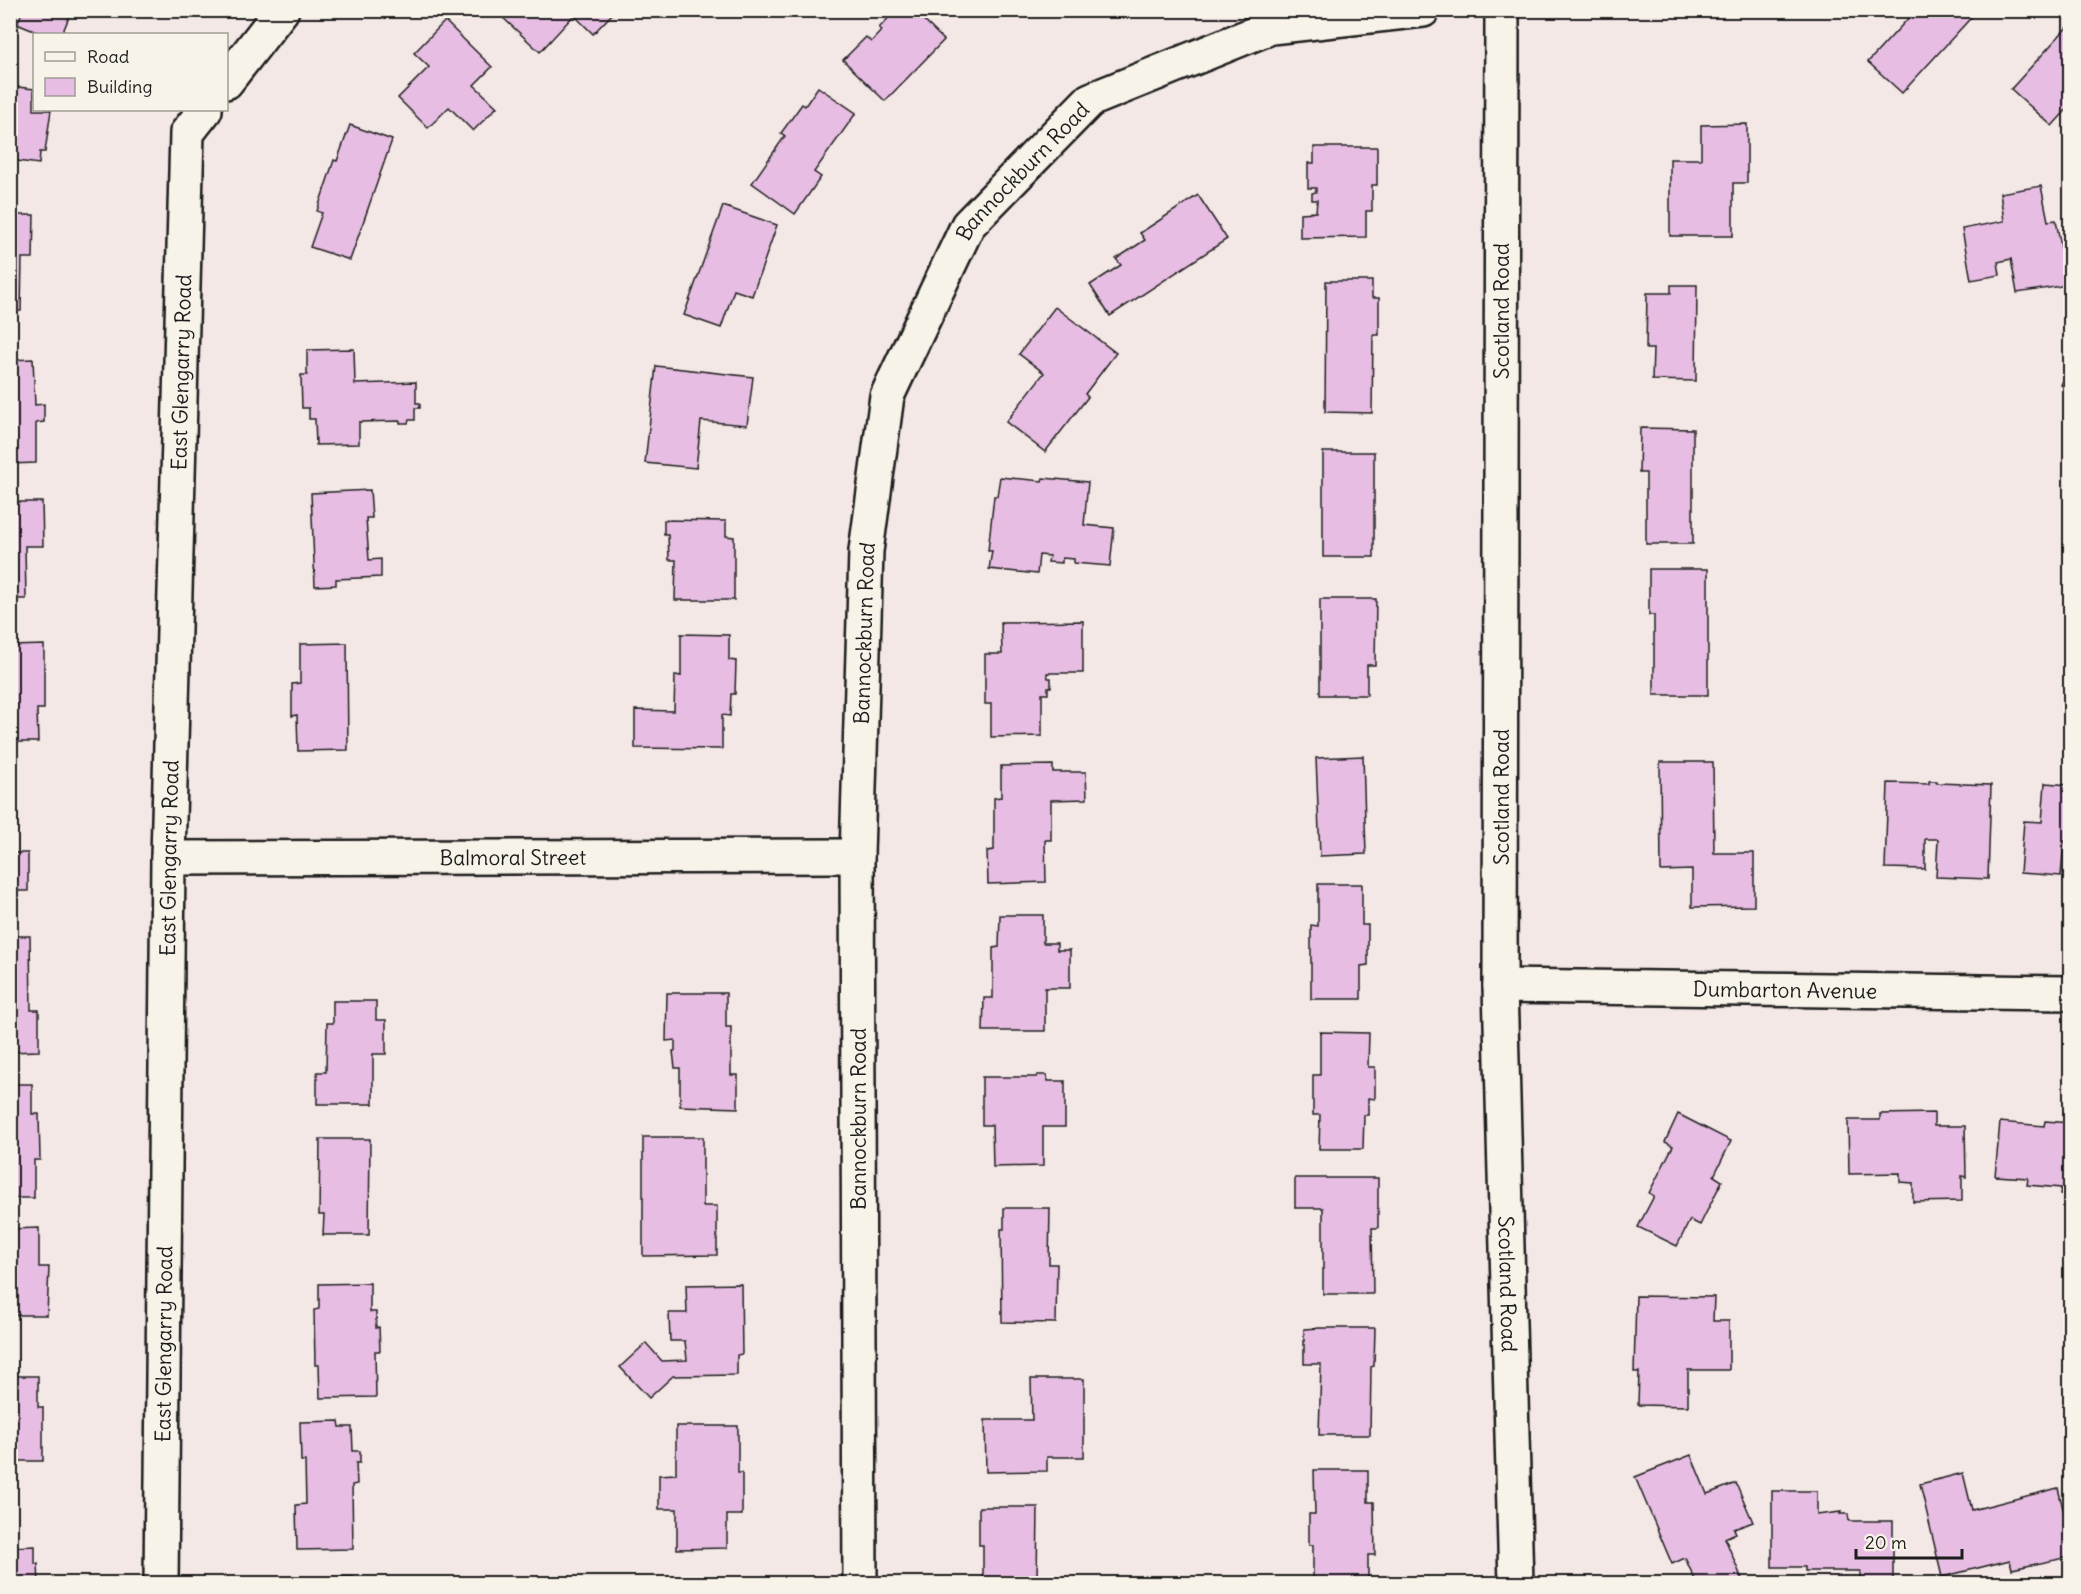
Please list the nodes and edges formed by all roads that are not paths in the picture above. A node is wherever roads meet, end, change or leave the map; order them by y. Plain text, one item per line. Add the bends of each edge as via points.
1 (282, 10) edge
2 (1423, 10) edge
3 (1502, 10) edge
4 (228, 79) edge
5 (196, 121) edge
6 (857, 856) junction
7 (168, 858) junction
8 (1500, 986) junction
9 (2070, 993) edge
10 (161, 1584) edge
11 (860, 1584) edge
12 (1516, 1584) edge

1 - 4 street
2 - 6 street, Bannockburn Road via 1270,27 1090,100 968,225 887,396 866,551
3 - 8 street, Scotland Road
5 - 7 street, East Glengarry Road
6 - 7 street, Balmoral Street
6 - 11 street, Bannockburn Road
7 - 10 street, East Glengarry Road
8 - 9 street, Dumbarton Avenue
8 - 12 street, Scotland Road

